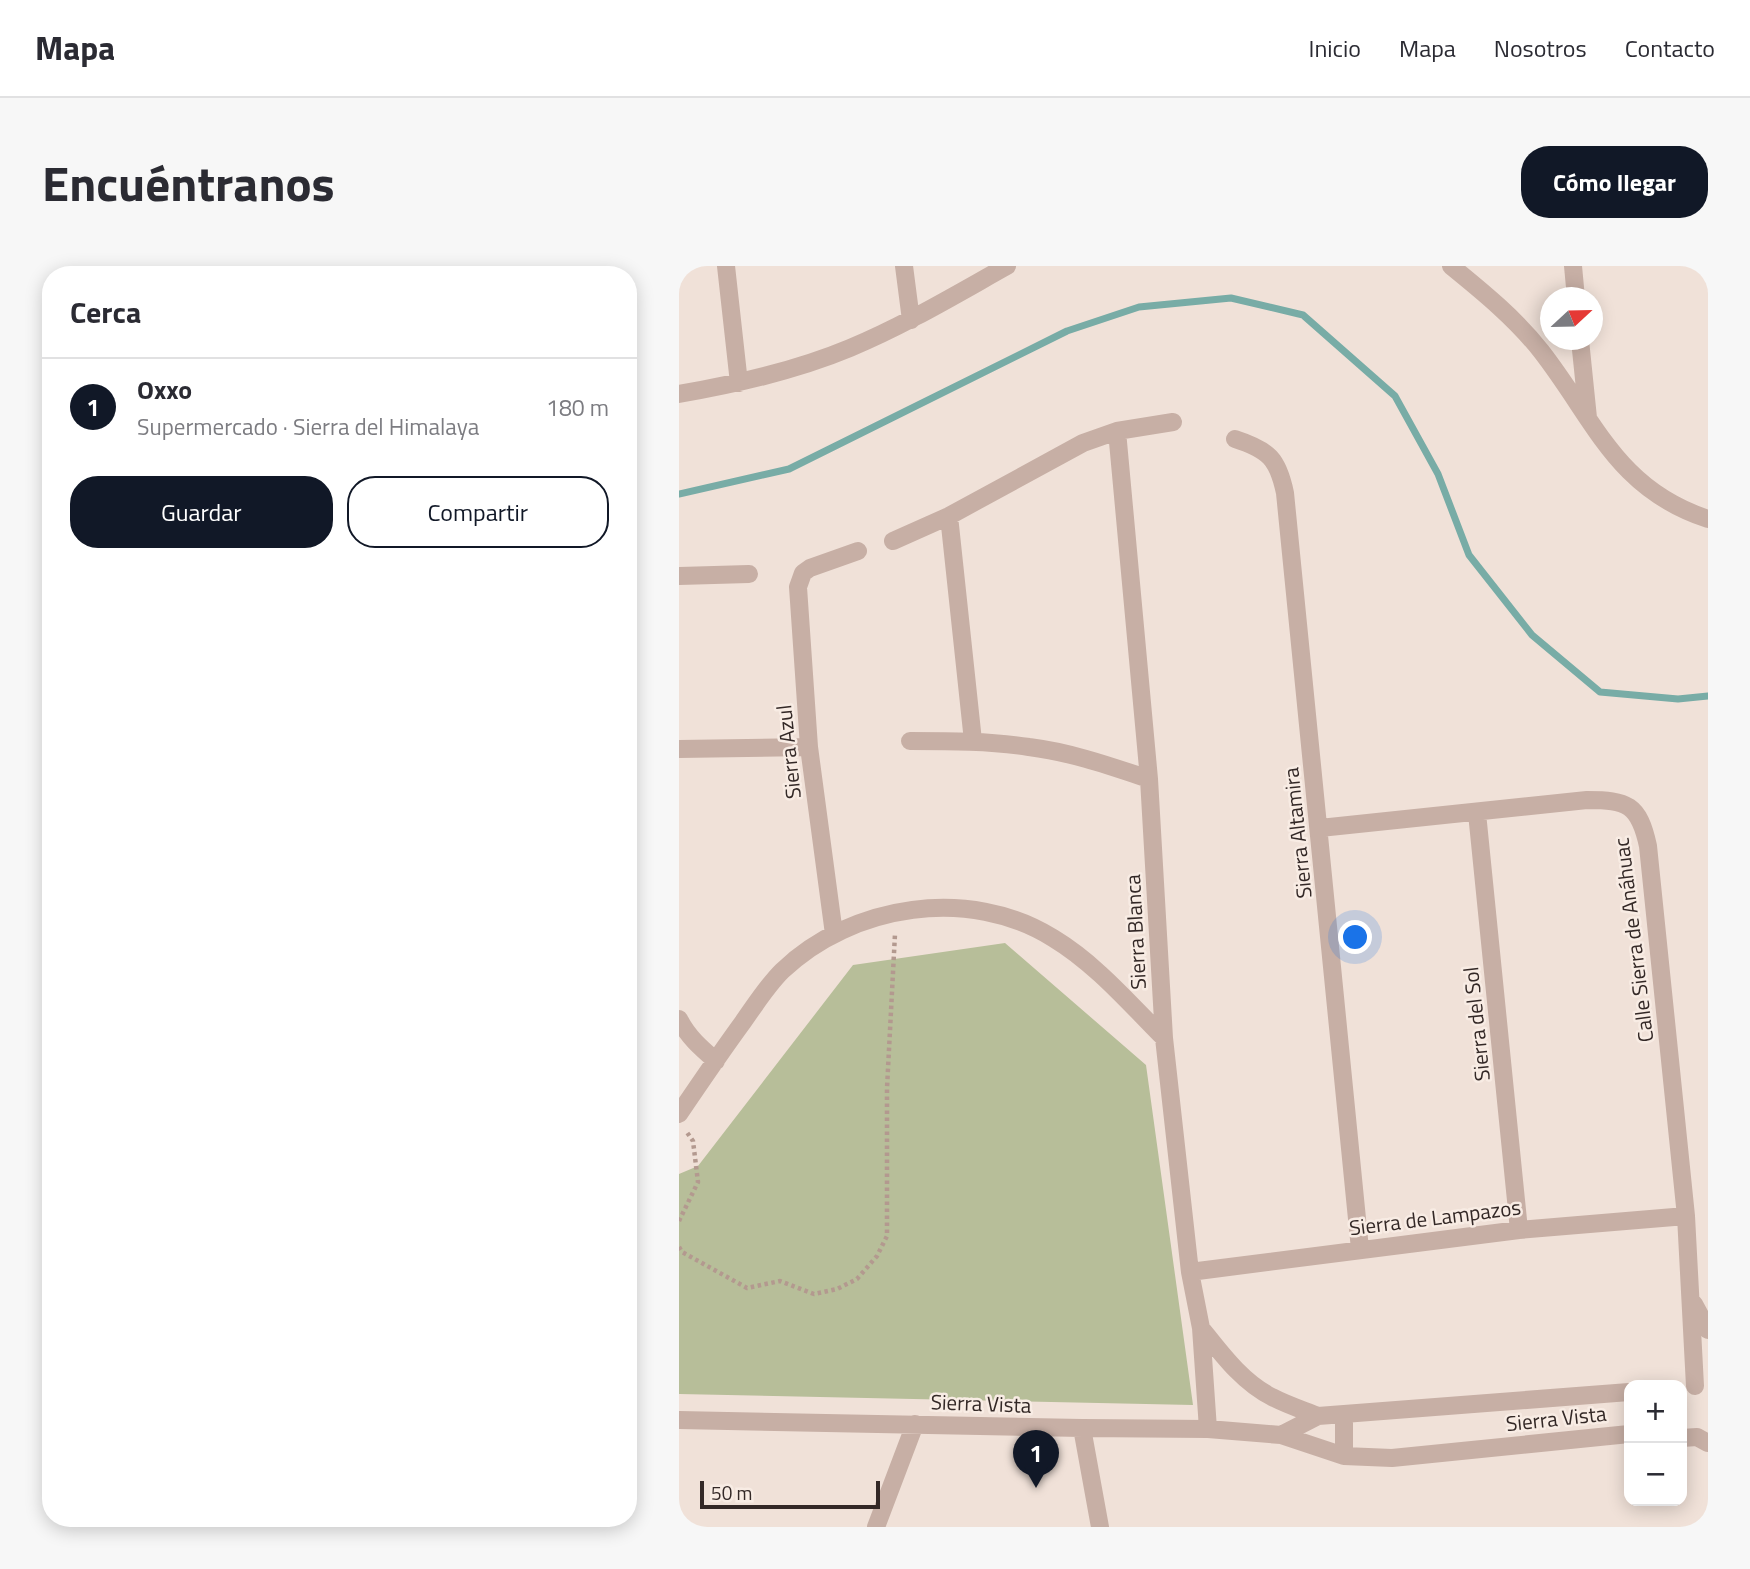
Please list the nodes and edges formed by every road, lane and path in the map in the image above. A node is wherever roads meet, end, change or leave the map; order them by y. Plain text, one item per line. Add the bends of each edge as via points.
1 (726, 266) edge
2 (904, 266) edge
3 (1007, 266) edge
4 (1451, 266) edge
5 (1573, 266) edge
6 (1575, 287) edge
7 (911, 320) junction
8 (1581, 350) edge
9 (739, 383) junction
10 (679, 394) edge
11 (1589, 421) junction
12 (1173, 422) dead end
13 (1117, 431) junction
14 (1235, 439) dead end
15 (949, 516) junction
16 (1708, 519) edge
17 (893, 541) dead end
18 (858, 551) dead end
19 (749, 574) dead end
20 (679, 576) edge
21 (910, 741) dead end
22 (973, 741) junction
23 (809, 747) junction
24 (679, 749) edge
25 (1149, 779) junction
26 (1477, 813) junction
27 (1320, 828) junction
28 (896, 913) junction
29 (834, 934) junction
30 (679, 1019) edge
31 (1164, 1038) junction
32 (716, 1061) junction
33 (679, 1114) edge
34 (679, 1121) edge
35 (1686, 1216) junction
36 (679, 1221) edge
37 (1520, 1230) junction
38 (679, 1247) edge
39 (1360, 1249) junction
40 (1190, 1272) junction
41 (1692, 1301) junction
42 (1201, 1328) junction
43 (1708, 1330) edge
44 (1695, 1386) edge
45 (1624, 1392) edge
46 (1344, 1415) junction
47 (1318, 1416) junction
48 (679, 1420) edge
49 (915, 1424) junction
50 (1708, 1426) edge
51 (1082, 1428) junction
52 (1687, 1428) edge
53 (1208, 1429) junction
54 (1281, 1435) junction
55 (1624, 1435) edge
56 (1687, 1438) edge
57 (1708, 1443) edge
58 (1345, 1457) junction
59 (876, 1527) edge
60 (1100, 1527) edge

1 - 9 street
2 - 7 street
3 - 7 street
4 - 11 street via 1541,351
5 - 6 street
7 - 9 street via 849,349
8 - 11 street
9 - 10 street
11 - 16 street via 1607,448 1640,482 1666,501
12 - 13 street
13 - 15 street via 1083,443
13 - 25 street, Sierra Blanca
14 - 27 street, Sierra Altamira via 1265,452 1282,475
15 - 17 street
15 - 22 street
18 - 23 street, Sierra Azul via 810,568 798,587
19 - 20 street
21 - 22 street
22 - 25 street via 1058,752
23 - 24 street
23 - 29 street, Sierra Azul
25 - 31 street, Sierra Blanca
26 - 27 street, Calle Sierra de Anáhuac
26 - 35 street, Calle Sierra de Anáhuac via 1609,800 1630,807 1638,816 1648,846
26 - 37 street, Sierra del Sol
27 - 39 street, Sierra Altamira
28 - 29 street
28 - 31 street via 968,907 1013,918 1053,937 1091,965
28 - 38 path via 887,1088 887,1236 877,1256 857,1279 814,1294 780,1281 747,1288
29 - 32 street via 781,972
30 - 32 street via 697,1045
31 - 40 street, Sierra Blanca
32 - 33 street
34 - 36 path via 693,1141 698,1182
35 - 37 street, Sierra de Lampazos
35 - 41 street, Calle Sierra de Anáhuac
37 - 39 street, Sierra de Lampazos
39 - 40 street, Sierra de Lampazos
40 - 42 street, Sierra Blanca
41 - 43 street, Calle Sierra de Anáhuac
41 - 44 street, Calle Sierra de Anáhuac
42 - 47 street, Sierra Vista via 1248,1381 1271,1397
42 - 53 street, Sierra Blanca
45 - 46 street, Sierra Vista
46 - 47 street, Sierra Vista
46 - 58 street
47 - 54 street, Sierra Vista
48 - 49 street, Sierra Vista
49 - 51 street, Sierra Vista
49 - 59 street
50 - 52 street
51 - 53 street, Sierra Vista
51 - 60 street
53 - 54 street, Sierra Vista
54 - 58 street, Sierra Vista
55 - 58 street, Sierra Vista via 1392,1458
56 - 57 street

